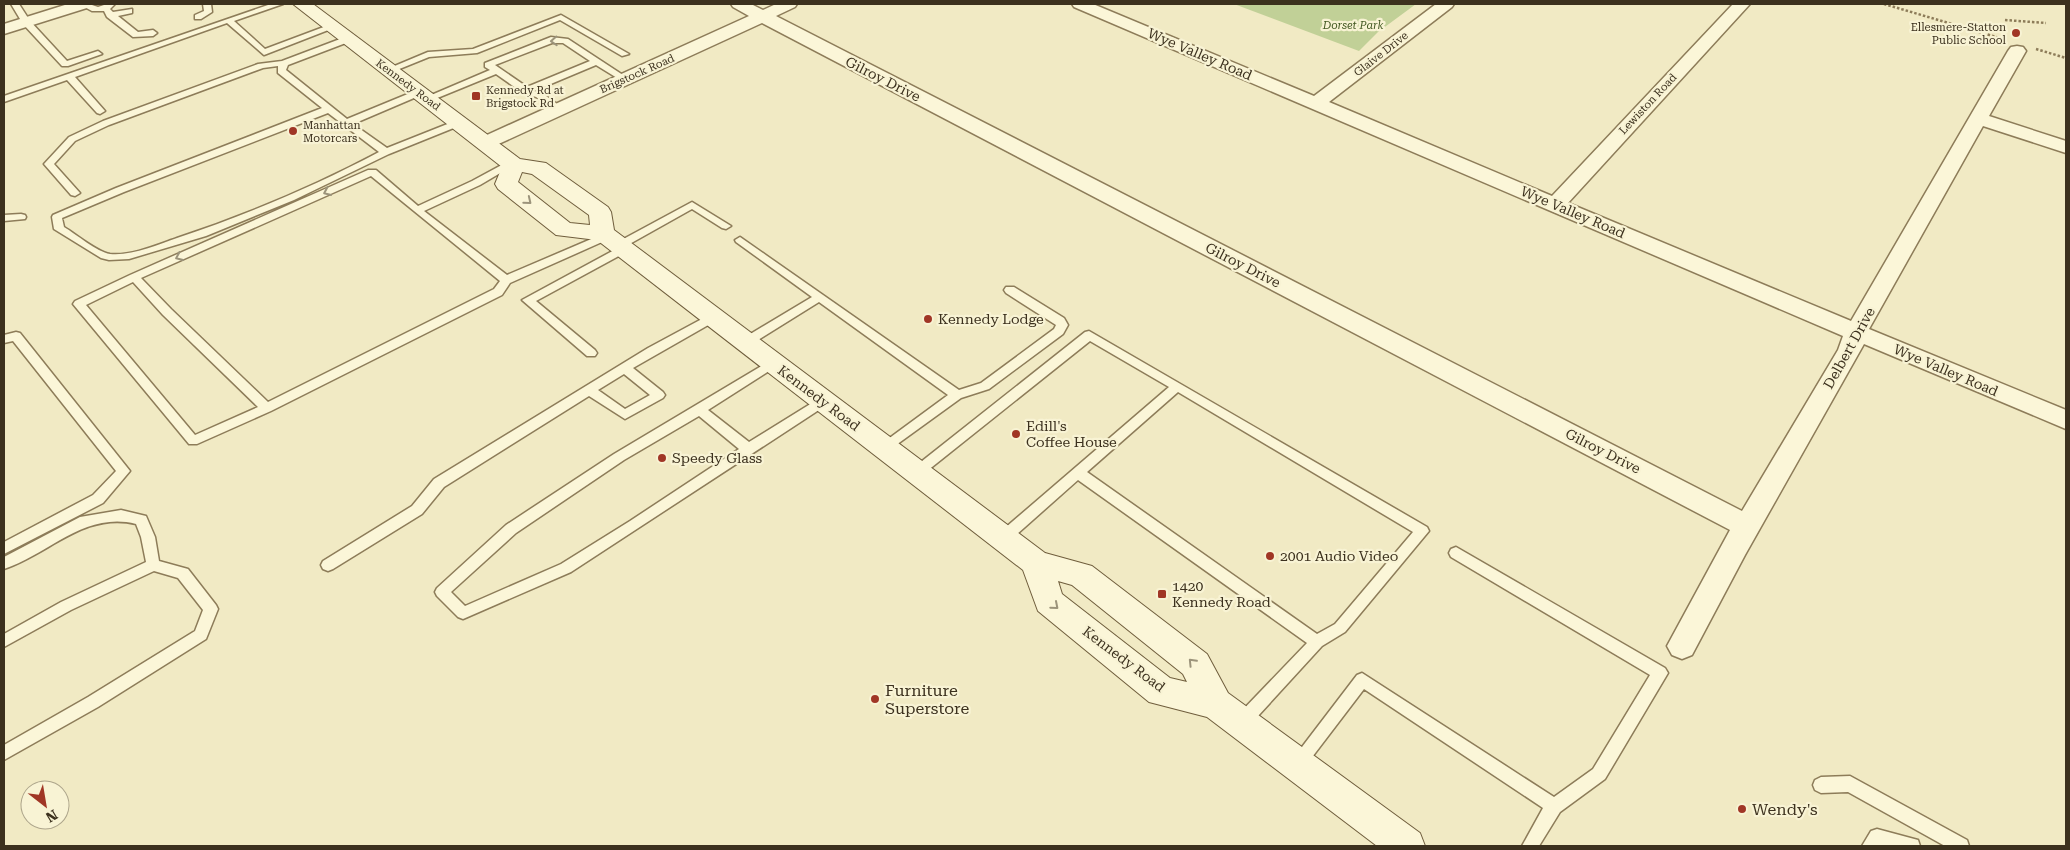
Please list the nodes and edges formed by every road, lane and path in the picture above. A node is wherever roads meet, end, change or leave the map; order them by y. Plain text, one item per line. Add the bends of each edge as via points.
1 (15, 4) edge
2 (207, 4) edge
3 (280, 4) edge
4 (302, 4) edge
5 (739, 4) edge
6 (789, 4) edge
7 (1080, 4) edge
8 (1446, 4) edge
9 (1742, 4) edge
10 (1884, 4) edge
11 (79, 5) edge
12 (128, 7) edge
13 (111, 10) edge
14 (198, 16) dead end
15 (762, 16) junction
16 (228, 20) junction
17 (2005, 20) dead end
18 (26, 22) junction
19 (2046, 23) dead end
20 (332, 28) junction
21 (4, 29) edge
22 (153, 33) dead end
23 (348, 39) junction
24 (2003, 39) dead end
25 (2024, 49) joint
26 (98, 54) dead end
27 (625, 54) dead end
28 (2066, 58) edge
29 (598, 61) junction
30 (284, 64) junction
31 (389, 70) junction
32 (496, 71) junction
33 (70, 76) junction
34 (625, 79) junction
35 (526, 90) junction
36 (423, 96) junction
37 (4, 99) edge
38 (1316, 103) junction
39 (329, 109) junction
40 (558, 109) junction
41 (100, 110) dead end
42 (1977, 118) junction
43 (458, 122) junction
44 (346, 123) junction
45 (485, 143) junction
46 (2066, 147) edge
47 (386, 152) junction
48 (513, 164) junction
49 (75, 193) dead end
50 (1555, 205) junction
51 (417, 210) junction
52 (21, 217) dead end
53 (4, 218) edge
54 (726, 226) dead end
55 (740, 240) dead end
56 (614, 241) junction
57 (134, 277) junction
58 (506, 280) junction
59 (1010, 290) dead end
60 (819, 297) junction
61 (713, 317) junction
62 (1856, 332) junction
63 (4, 339) edge
64 (746, 342) junction
65 (591, 353) dead end
66 (773, 363) junction
67 (624, 368) junction
68 (1177, 386) junction
69 (589, 390) junction
70 (957, 395) junction
71 (824, 401) junction
72 (267, 408) junction
73 (699, 410) junction
74 (2066, 420) edge
75 (885, 448) junction
76 (748, 449) junction
77 (917, 472) junction
78 (1078, 473) junction
79 (1748, 527) junction
80 (1003, 538) junction
81 (4, 548) edge
82 (1456, 553) dead end
83 (1036, 562) junction
84 (4, 563) edge
85 (153, 564) junction
86 (328, 565) dead end
87 (4, 641) edge
88 (1317, 642) junction
89 (1682, 646) dead end
90 (1229, 713) junction
91 (4, 753) edge
92 (1297, 764) junction
93 (1821, 785) dead end
94 (1554, 806) junction
95 (1407, 846) edge
96 (1530, 846) edge
97 (1870, 846) edge
98 (1912, 846) edge
99 (1961, 846) edge

1 - 18 lane
2 - 14 lane via 208,12
3 - 16 lane
4 - 20 main road, Kennedy Road
5 - 15 street, Gilroy Drive
6 - 15 street, Brigstock Road
7 - 38 street, Wye Valley Road
8 - 38 street, Glaive Drive
9 - 50 street, Lewiston Road
10 - 24 path
11 - 13 lane via 94,10
11 - 18 street
12 - 13 lane
13 - 22 lane via 123,26 136,35
15 - 34 street, Brigstock Road
15 - 79 street, Gilroy Drive
16 - 20 lane via 264,52
16 - 33 lane
17 - 19 path
18 - 21 street
18 - 26 lane via 66,64
20 - 23 main road, Kennedy Road
23 - 30 lane
23 - 31 main road, Kennedy Road
25 - 28 path
25 - 42 street, Delbert Drive
27 - 31 lane via 561,17 474,51 428,54
29 -> 32 lane via 565,41 551,40 488,65
29 - 34 lane
29 - 35 lane
30 - 39 lane via 282,70
30 - 49 lane via 261,66 106,123 72,139 49,164
31 - 36 main road, Kennedy Road
32 - 35 lane
32 - 36 lane
33 - 37 lane
33 - 41 lane
34 - 40 street, Brigstock Road
35 - 40 lane
36 - 43 main road, Kennedy Road
36 - 44 lane
38 - 50 street, Wye Valley Road
39 - 44 lane
39 - 47 lane via 57,217 59,229 109,257 130,257 216,227 352,171
40 - 45 street, Brigstock Road
42 - 46 street
42 - 62 street, Delbert Drive
43 - 45 main road, Kennedy Road
43 - 47 lane
44 - 47 lane
45 - 48 main road, Kennedy Road
48 - 51 lane
48 - 56 main road, Kennedy Road via 538,168 600,212
48 -> 56 main road via 506,184 564,230
50 - 62 street, Wye Valley Road
51 -> 57 lane via 372,172
51 - 58 lane
52 - 53 lane
54 - 56 lane via 692,205
55 - 60 lane
56 - 58 lane
56 - 61 main road, Kennedy Road
56 - 65 lane via 528,300
57 - 72 lane
57 - 72 lane via 80,304 193,440
58 - 72 lane via 498,292
59 - 70 lane via 1060,320 1059,331 984,386
60 - 64 lane
60 - 70 lane
61 - 64 main road, Kennedy Road
61 - 67 lane
62 - 74 street, Wye Valley Road
62 - 79 street, Delbert Drive via 1850,350
63 - 81 lane via 16,336 124,471 98,499
64 - 66 main road, Kennedy Road
66 - 71 main road, Kennedy Road
66 - 73 lane
67 - 69 lane
67 - 69 lane via 659,394 625,415
68 - 77 lane via 1090,335
68 - 78 lane
68 - 88 lane via 1422,531 1340,628
69 - 86 lane via 439,483 417,510
70 - 75 lane
71 - 75 main road, Kennedy Road
71 - 76 lane
73 - 76 lane
73 - 76 lane via 619,456 511,529 442,592 463,613 566,568 635,526
75 - 77 main road, Kennedy Road
77 - 80 main road, Kennedy Road
78 - 80 lane
78 - 88 lane
79 - 89 street, Delbert Drive
80 - 83 main road, Kennedy Road
82 - 94 lane via 1660,673 1599,774
90 -> 83 main road, Kennedy Road via 1195,664 1082,575
83 -> 90 main road, Kennedy Road via 1050,602 1161,691
84 - 85 lane via 85,521 121,515 141,520
85 - 87 lane via 66,606
85 - 91 lane via 183,573 211,609 201,635
88 - 90 lane
90 - 92 main road, Kennedy Road
92 - 94 lane via 1362,680
92 - 95 main road, Kennedy Road
93 - 99 lane via 1850,784
94 - 96 lane
97 - 98 lane via 1877,837

